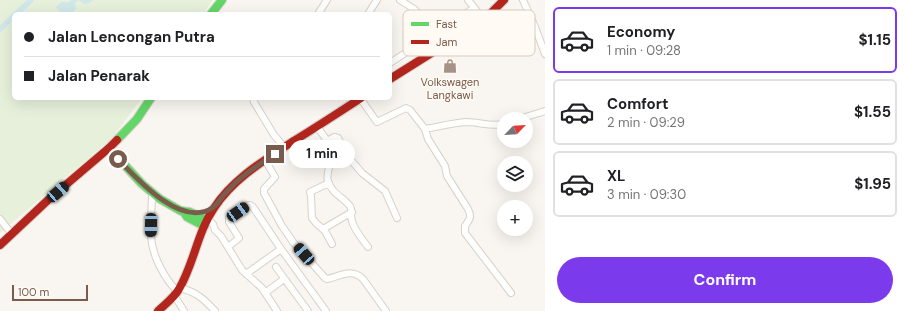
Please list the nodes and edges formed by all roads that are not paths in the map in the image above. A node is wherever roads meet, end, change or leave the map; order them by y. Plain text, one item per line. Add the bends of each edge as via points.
1 (222, 0) edge
2 (327, 0) edge
3 (377, 0) edge
4 (400, 0) edge
5 (468, 0) edge
6 (504, 0) edge
7 (522, 0) edge
8 (474, 8) joint
9 (416, 10) edge
10 (471, 10) edge
11 (494, 10) edge
12 (527, 10) edge
13 (213, 12) edge
14 (319, 12) edge
15 (369, 12) edge
16 (535, 28) edge
17 (545, 54) edge
18 (403, 55) edge
19 (427, 56) edge
20 (392, 62) edge
21 (392, 78) edge
22 (150, 100) edge
23 (254, 100) edge
24 (358, 100) edge
25 (362, 100) edge
26 (545, 111) edge
27 (533, 115) edge
28 (497, 125) edge
29 (317, 127) junction
30 (425, 129) junction
31 (327, 140) junction
32 (109, 148) junction
33 (285, 148) junction
34 (265, 160) junction
35 (329, 183) junction
36 (152, 192) junction
37 (214, 208) junction
38 (352, 212) junction
39 (193, 217) junction
40 (397, 218) dead end
41 (0, 219) edge
42 (206, 223) junction
43 (323, 228) junction
44 (11, 233) junction
45 (199, 239) junction
46 (332, 244) dead end
47 (0, 245) edge
48 (228, 247) junction
49 (368, 248) dead end
50 (281, 249) junction
51 (276, 267) dead end
52 (246, 274) junction
53 (284, 279) junction
54 (177, 292) junction
55 (265, 293) junction
56 (511, 293) dead end
57 (158, 311) edge
58 (184, 311) edge
59 (214, 311) edge
60 (277, 311) edge
61 (308, 311) edge
62 (326, 311) edge
63 (386, 311) edge

1 - 13 main road
2 - 14 street
3 - 15 street
4 - 9 street
5 - 8 street
6 - 11 main road
7 - 12 street
8 - 10 street
16 - 17 street
18 - 20 street
19 - 21 main road
22 - 32 main road via 137,118
23 - 33 street via 274,135
24 - 29 main road
25 - 30 street via 376,122 406,108
26 - 27 street
28 - 30 street via 464,122
29 - 31 street
29 - 33 main road
30 - 56 street via 428,139 445,166 447,176 471,215 465,226 465,233
31 - 35 street via 332,154 327,175
31 - 40 street via 338,138 362,173 385,191
32 - 36 main road
32 - 44 main road
33 - 34 main road
34 - 37 main road via 238,180
34 - 63 street via 275,177 264,189 264,193 293,242 327,279 348,273 359,275
35 - 38 street
35 - 43 street via 310,192 312,218
36 - 39 main road via 170,205 190,212
36 - 54 street via 152,247 163,273
37 - 39 main road
37 - 42 main road
38 - 43 street
38 - 49 street via 351,221
39 - 42 main road
39 - 45 main road
41 - 44 street
42 - 45 main road
42 - 48 street via 209,229 215,230 221,236
43 - 46 street
44 - 47 main road
45 - 54 main road
48 - 50 street via 239,238 229,218 250,205
48 - 52 street
50 - 52 street
50 - 62 street
51 - 53 street
52 - 55 street
53 - 55 street
53 - 61 street
54 - 57 main road
54 - 58 street
54 - 59 street via 188,290 208,303
55 - 60 street

